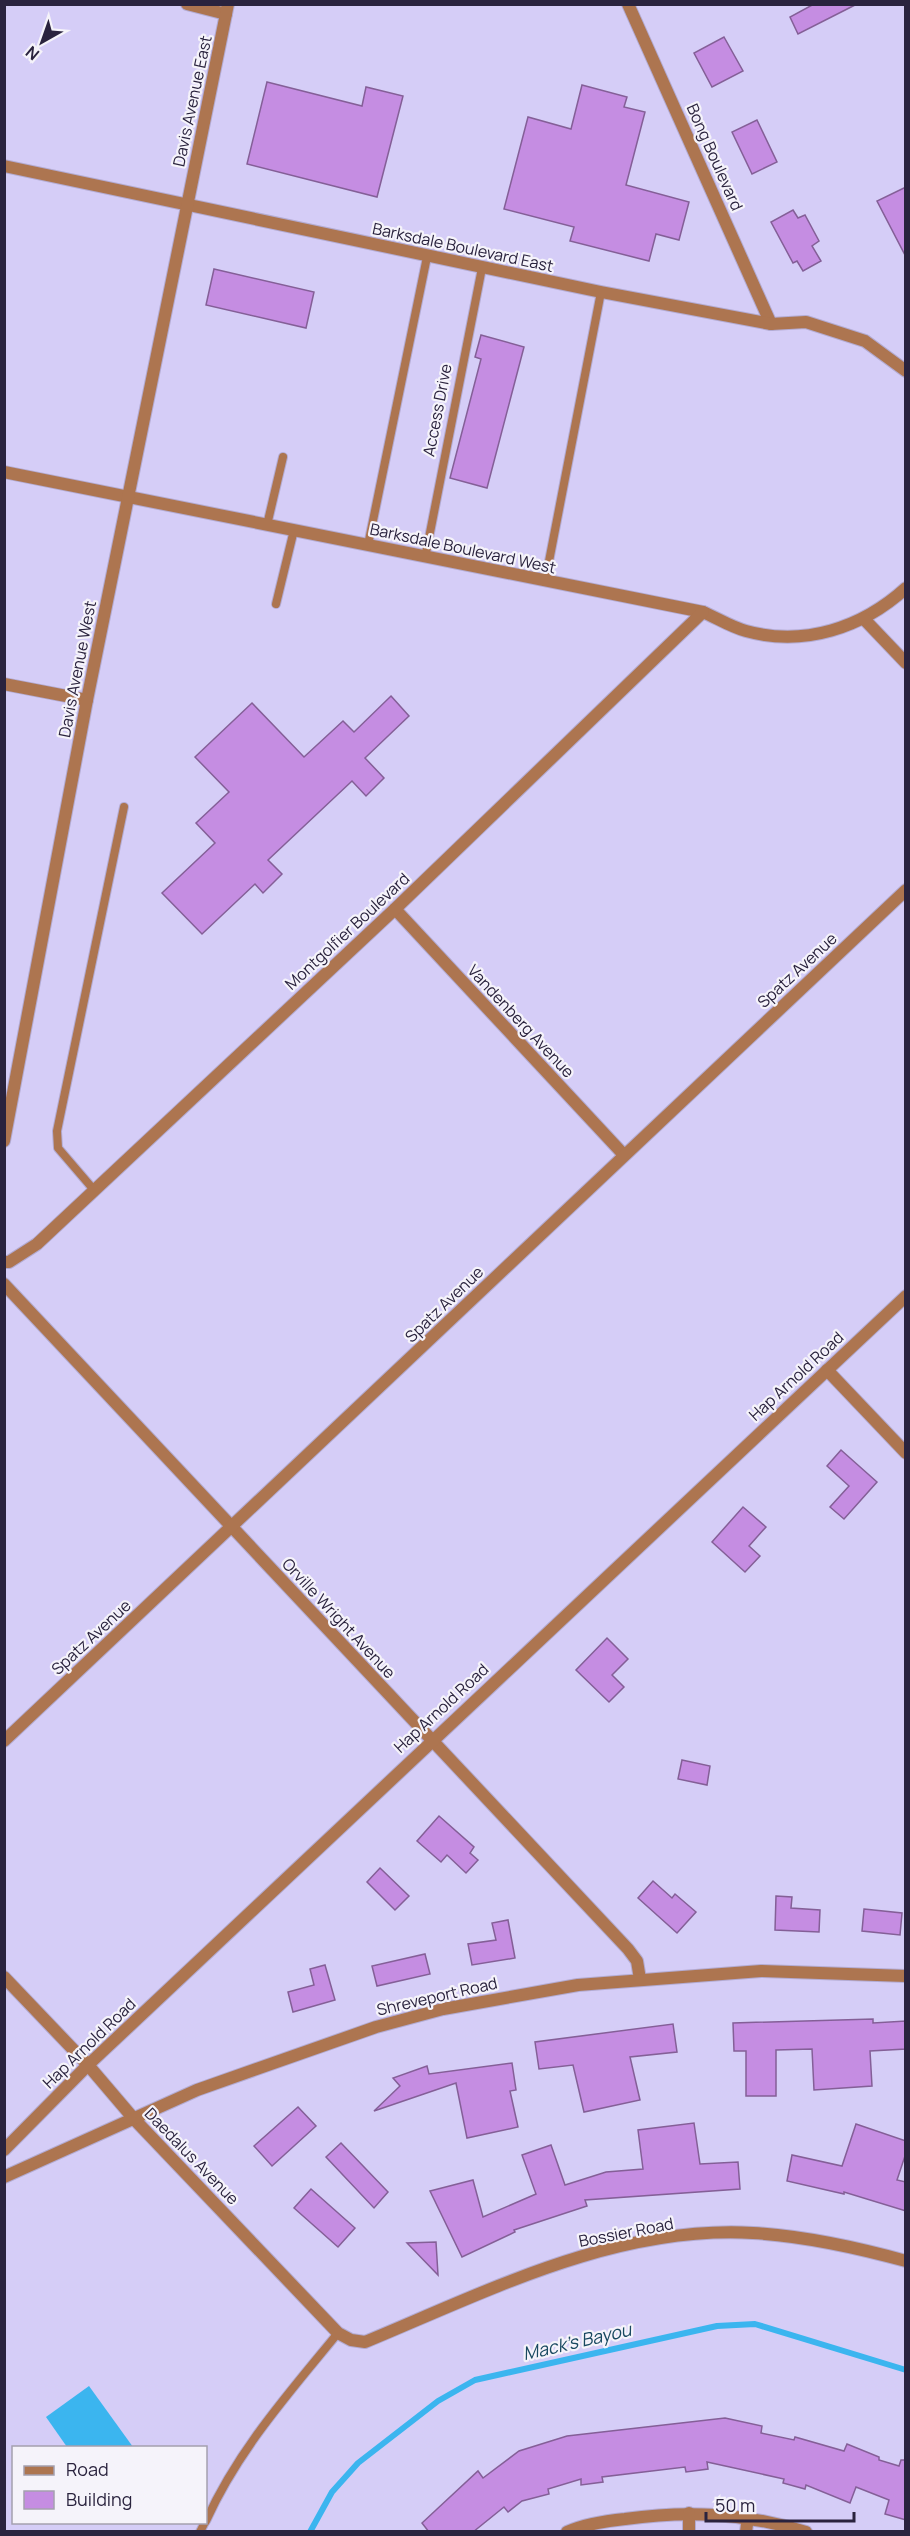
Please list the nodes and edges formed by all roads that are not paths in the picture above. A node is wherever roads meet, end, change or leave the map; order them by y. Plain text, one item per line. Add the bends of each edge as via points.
1 (187, 4) edge
2 (628, 4) edge
3 (227, 9) edge
4 (4, 166) edge
5 (187, 204) junction
6 (427, 257) junction
7 (482, 268) junction
8 (601, 292) junction
9 (771, 324) junction
10 (906, 371) edge
11 (283, 457) dead end
12 (4, 472) edge
13 (128, 497) junction
14 (267, 525) junction
15 (294, 530) junction
16 (368, 546) junction
17 (425, 558) junction
18 (545, 582) junction
19 (904, 590) edge
20 (276, 604) dead end
21 (703, 612) junction
22 (864, 619) junction
23 (906, 663) edge
24 (4, 684) edge
25 (87, 700) junction
26 (124, 807) dead end
27 (906, 890) edge
28 (395, 909) junction
29 (4, 1141) edge
30 (624, 1155) junction
31 (94, 1190) junction
32 (4, 1262) edge
33 (4, 1284) edge
34 (906, 1296) edge
35 (826, 1370) junction
36 (906, 1454) edge
37 (232, 1527) junction
38 (431, 1740) junction
39 (4, 1741) edge
40 (906, 1976) edge
41 (4, 1977) edge
42 (640, 1979) junction
43 (88, 2065) junction
44 (134, 2119) junction
45 (4, 2150) edge
46 (4, 2177) edge
47 (906, 2261) edge
48 (338, 2333) junction
49 (365, 2342) joint
50 (689, 2513) junction
51 (748, 2517) junction
52 (207, 2518) edge
53 (567, 2532) edge
54 (688, 2532) edge
55 (746, 2532) edge
56 (806, 2532) edge

1 - 3 street
2 - 9 street, Bong Boulevard
3 - 5 street, Davis Avenue East
4 - 5 street, Barksdale Boulevard East
5 - 6 street, Barksdale Boulevard East
5 - 13 street, Davis Avenue West
6 - 7 street, Barksdale Boulevard East
6 - 16 lane
7 - 8 street, Barksdale Boulevard East
7 - 17 lane, Access Drive
8 - 9 street, Barksdale Boulevard East
8 - 18 lane
9 - 10 street, Barksdale Boulevard East via 806,322 865,341
11 - 14 lane
12 - 13 street, Barksdale Boulevard West
13 - 14 street, Barksdale Boulevard West
13 - 25 street, Davis Avenue West
14 - 15 street, Barksdale Boulevard West
15 - 16 street, Barksdale Boulevard West
15 - 20 lane
16 - 17 street, Barksdale Boulevard West
17 - 18 street, Barksdale Boulevard West
18 - 21 street, Barksdale Boulevard West
19 - 22 street, Barksdale Boulevard West
21 - 22 street, Barksdale Boulevard West via 746,631 797,637 822,634
21 - 28 street, Montgolfier Boulevard
22 - 23 street
24 - 25 street
25 - 29 street, Davis Avenue West
26 - 31 lane via 57,1131 58,1148
27 - 30 street, Spatz Avenue
28 - 30 street, Vandenberg Avenue
28 - 31 street, Montgolfier Boulevard
30 - 37 street, Spatz Avenue
31 - 32 street, Montgolfier Boulevard via 37,1244
33 - 37 street, Orville Wright Avenue
34 - 35 street, Hap Arnold Road
35 - 36 street
35 - 38 street, Hap Arnold Road
37 - 38 street, Orville Wright Avenue
37 - 39 street, Spatz Avenue
38 - 42 street, Orville Wright Avenue via 628,1949 637,1961
38 - 43 street, Hap Arnold Road
40 - 42 street, Shreveport Road via 761,1971
41 - 43 street, Daedalus Avenue
42 - 44 street, Shreveport Road via 522,1993 376,2027 197,2090
43 - 44 street, Daedalus Avenue
43 - 45 street, Hap Arnold Road
44 - 46 street, Shreveport Road
44 - 48 street, Daedalus Avenue
47 - 49 street, Bossier Road via 829,2242 752,2233 638,2242 545,2267
48 - 49 street, Daedalus Avenue
48 - 52 lane via 252,2440
50 - 51 street
50 - 53 street via 600,2522
50 - 54 street
51 - 55 street
51 - 56 street

